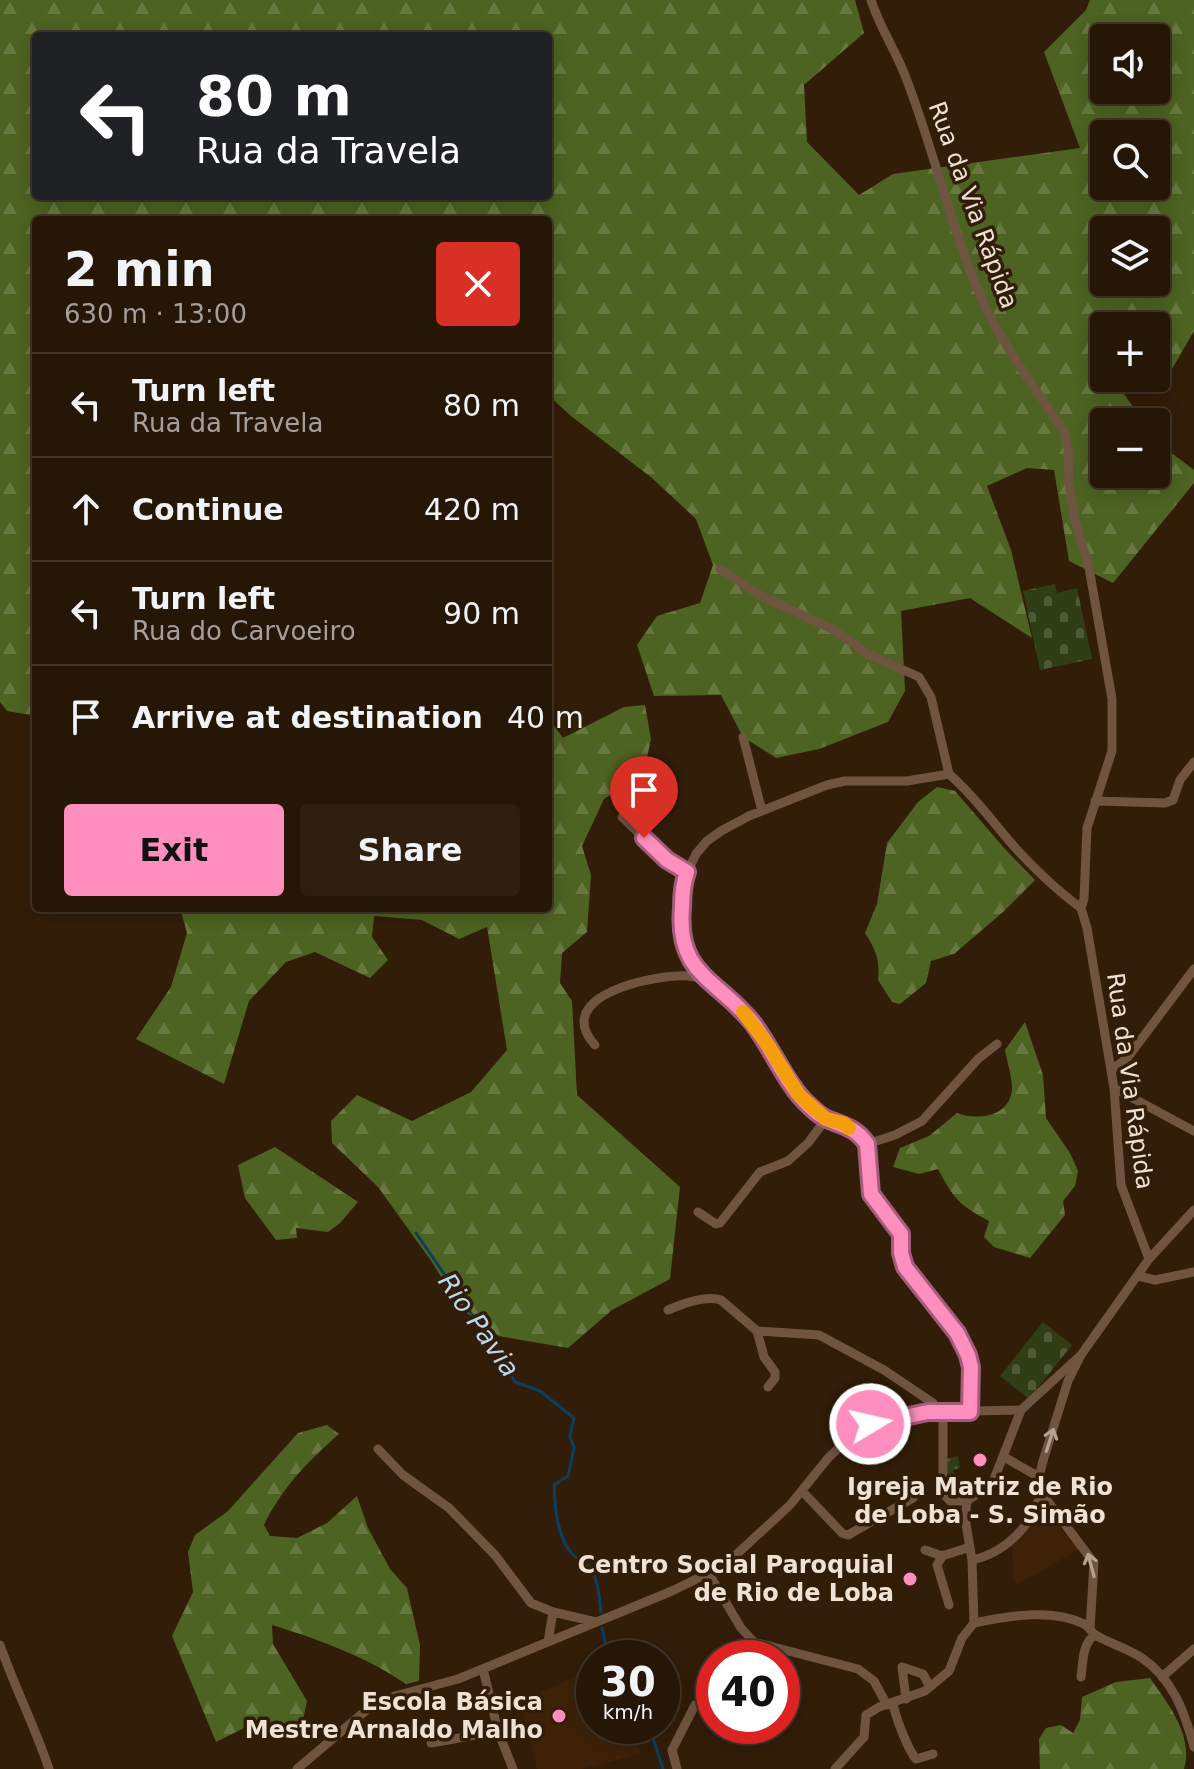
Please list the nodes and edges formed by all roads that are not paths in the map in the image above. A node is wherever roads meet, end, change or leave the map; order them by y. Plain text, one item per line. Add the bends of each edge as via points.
1 (871, 0) edge
2 (720, 569) dead end
3 (743, 737) dead end
4 (1194, 762) edge
5 (949, 774) junction
6 (1095, 801) junction
7 (762, 811) junction
8 (622, 817) dead end
9 (687, 872) junction
10 (1081, 908) junction
11 (1194, 969) edge
12 (710, 981) junction
13 (997, 1044) dead end
14 (595, 1045) dead end
15 (1112, 1070) junction
16 (1114, 1088) junction
17 (826, 1119) junction
18 (1194, 1131) edge
19 (867, 1144) junction
20 (1194, 1210) edge
21 (698, 1212) dead end
22 (1149, 1259) junction
23 (1194, 1272) edge
24 (1138, 1276) junction
25 (668, 1310) dead end
26 (757, 1331) junction
27 (1064, 1378) junction
28 (768, 1387) dead end
29 (1021, 1410) junction
30 (940, 1412) junction
31 (970, 1412) junction
32 (378, 1449) dead end
33 (1004, 1457) junction
34 (1040, 1482) junction
35 (802, 1491) junction
36 (913, 1498) dead end
37 (967, 1501) junction
38 (970, 1547) junction
39 (925, 1550) dead end
40 (943, 1555) junction
41 (972, 1560) junction
42 (709, 1574) junction
43 (949, 1605) dead end
44 (553, 1612) junction
45 (596, 1622) junction
46 (974, 1623) junction
47 (1092, 1632) junction
48 (548, 1642) junction
49 (0, 1645) edge
50 (1194, 1649) edge
51 (483, 1669) junction
52 (1081, 1677) dead end
53 (1162, 1677) junction
54 (930, 1687) junction
55 (906, 1699) junction
56 (890, 1704) junction
57 (695, 1705) dead end
58 (498, 1731) junction
59 (431, 1743) dead end
60 (1194, 1747) edge
61 (933, 1754) dead end
62 (49, 1769) edge
63 (297, 1769) edge
64 (513, 1769) edge
65 (677, 1769) edge
66 (835, 1769) edge

1 - 6 street, Rua da Via Rápida via 906,76 981,299 1064,432 1075,520 1112,699 1112,751
2 - 5 street via 868,654 919,677 931,697
3 - 7 street
4 - 6 street via 1173,800
5 - 7 street via 907,781 845,781
5 - 10 street via 1021,853
6 - 10 street, Rua da Via Rápida via 1087,828
7 - 9 street via 707,841
8 - 9 street
9 - 12 street via 681,938 691,962
10 - 15 street, Rua da Via Rápida
11 - 15 street via 1128,1057
12 - 14 street via 666,977 598,998 584,1015
12 - 17 street via 753,1023 799,1095
13 - 19 street via 922,1121
15 - 16 street, Rua da Via Rápida
16 - 18 street
16 - 22 street, Rua da Via Rápida via 1121,1185
17 - 19 street via 843,1123
17 - 21 street via 788,1161 760,1172 720,1223
19 - 31 street via 871,1194 901,1234 905,1267 968,1355
20 - 22 street
22 - 24 street
23 - 24 street via 1155,1280
24 - 27 street
25 - 26 street via 715,1298
26 - 28 street via 764,1357 775,1372
26 - 30 street via 819,1335 884,1370
27 - 29 street
34 -> 27 street
29 - 31 street
29 - 33 street
30 - 31 street
30 - 35 street via 862,1427
30 - 37 street via 943,1493 950,1501
32 - 44 street via 459,1517 531,1603
33 - 34 street
33 - 37 street via 993,1482
34 - 41 street via 1033,1513 1003,1549
47 -> 34 street via 1094,1563 1050,1506
35 - 36 street via 848,1535
35 - 42 street via 734,1558
37 - 38 street
38 - 40 street
38 - 41 street
39 - 40 street
40 - 43 street via 937,1565
41 - 46 street
42 - 45 street
42 - 56 street via 754,1642 858,1669
44 - 45 street
44 - 48 street
45 - 48 street
46 - 47 street via 1045,1615 1086,1625
46 - 54 street via 949,1671
47 - 52 street
47 - 53 street via 1143,1659
48 - 51 street
49 - 62 street
50 - 53 street
51 - 58 street
51 - 63 street via 369,1708
53 - 60 street via 1178,1699
54 - 55 street
54 - 55 street via 923,1674 902,1667
55 - 56 street
56 - 61 street via 912,1756
56 - 66 street via 869,1712 864,1737
57 - 65 street via 672,1750
58 - 59 street
58 - 64 street

